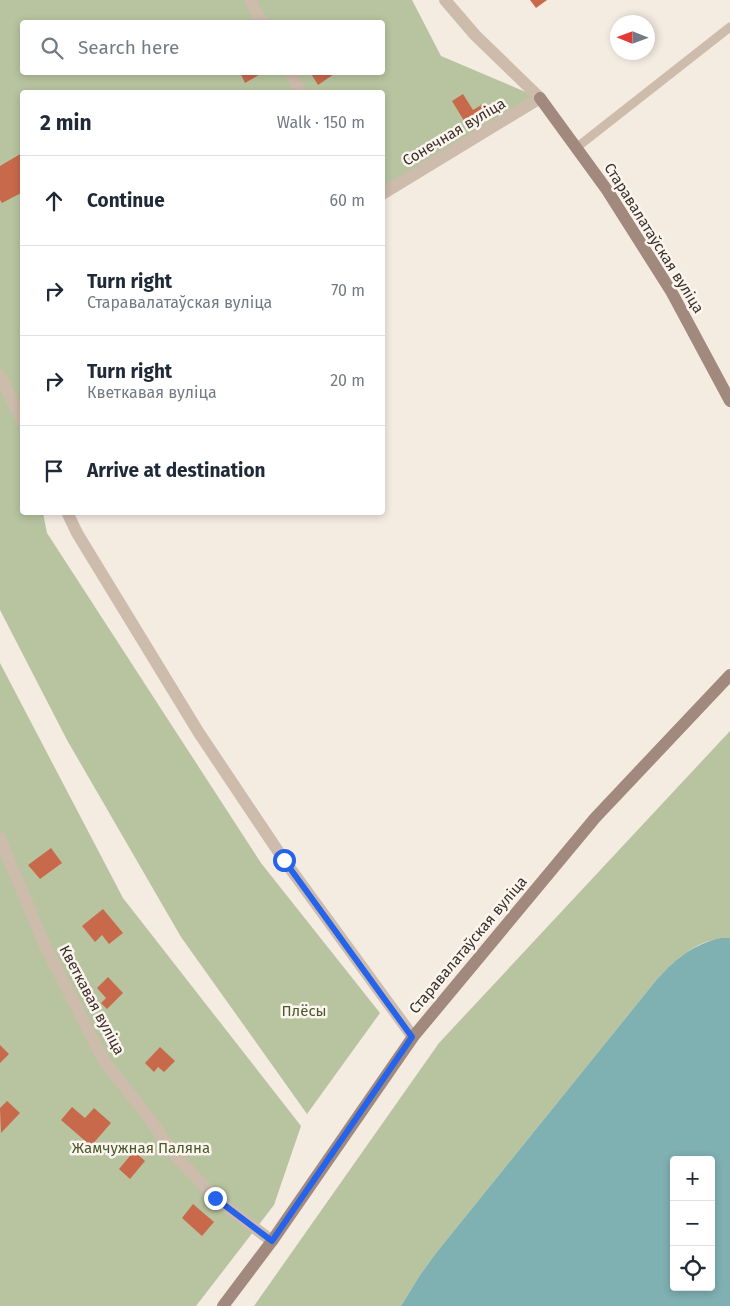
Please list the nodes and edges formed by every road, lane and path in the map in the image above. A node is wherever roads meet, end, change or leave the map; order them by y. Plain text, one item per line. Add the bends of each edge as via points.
1 (250, 0) edge
2 (446, 0) edge
3 (261, 20) edge
4 (730, 27) edge
5 (292, 75) edge
6 (301, 90) edge
7 (540, 98) junction
8 (576, 148) junction
9 (386, 190) edge
10 (0, 376) edge
11 (730, 401) edge
12 (20, 416) edge
13 (68, 515) edge
14 (730, 674) edge
15 (0, 838) edge
16 (412, 1037) junction
17 (272, 1241) junction
18 (223, 1306) edge

1 - 3 street
2 - 7 street via 475,35
4 - 8 lane
5 - 6 street
7 - 8 street, Старавалатаўская вуліца
7 - 9 street, Сонечная вуліца
8 - 11 street, Старавалатаўская вуліца via 607,190 671,291
10 - 12 street
13 - 16 street via 199,733 284,860
14 - 16 street, Старавалатаўская вуліца via 595,818
15 - 17 street, Кветкавая вуліца via 44,944 104,1062 183,1163 215,1198
16 - 17 street, Старавалатаўская вуліца
17 - 18 street, Старавалатаўская вуліца

